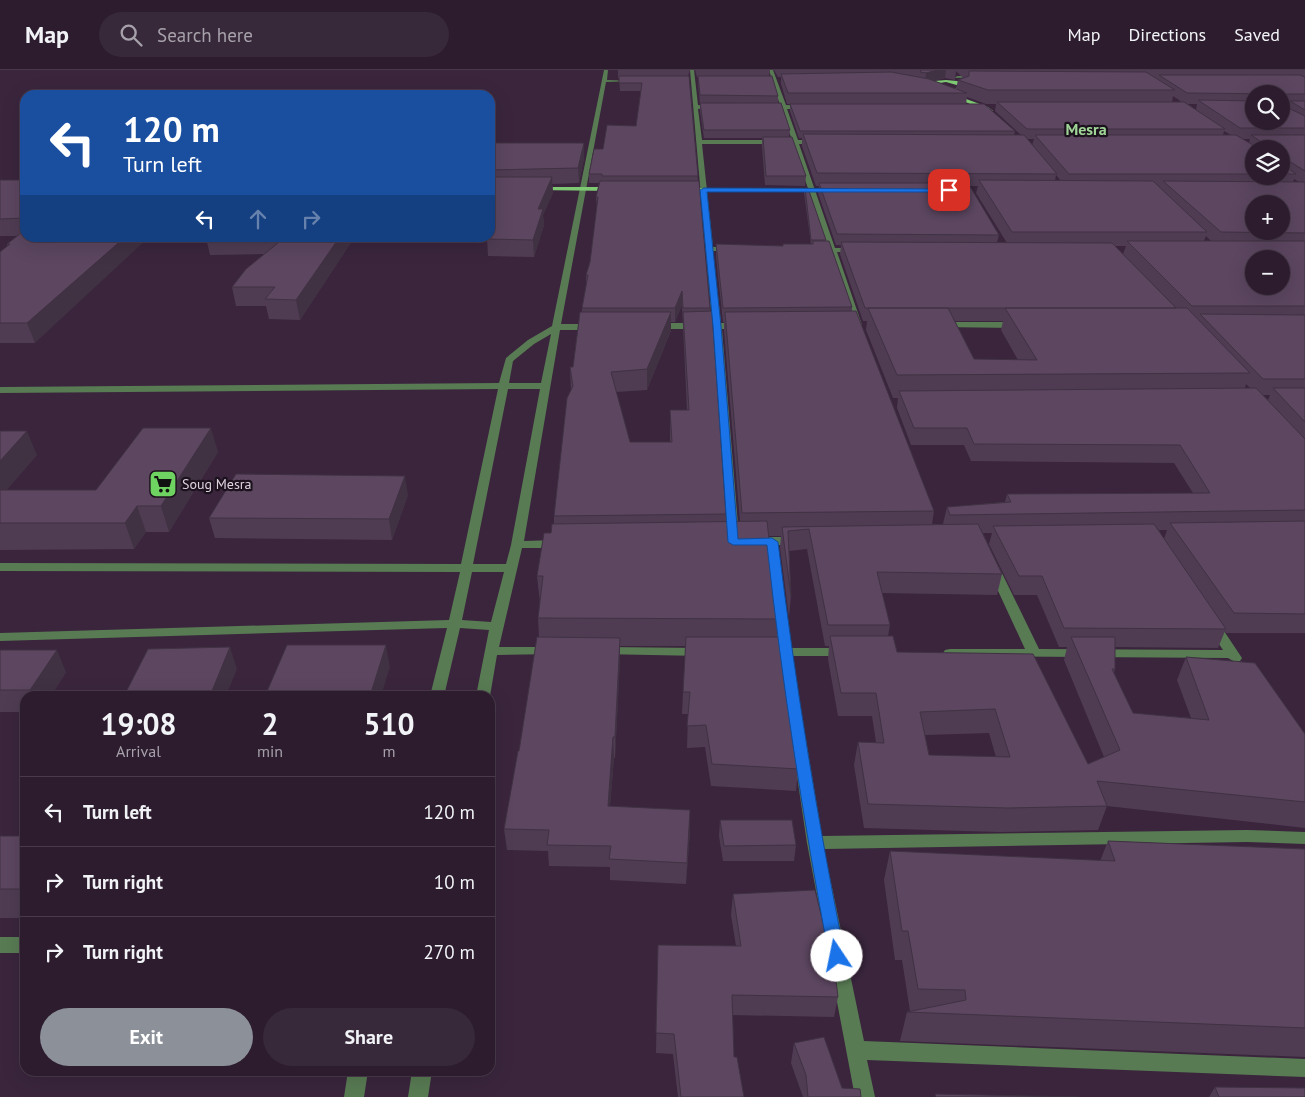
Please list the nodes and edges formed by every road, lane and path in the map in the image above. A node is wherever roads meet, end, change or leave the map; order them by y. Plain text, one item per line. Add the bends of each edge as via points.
1 (606, 70) edge
2 (692, 70) edge
3 (771, 70) edge
4 (950, 70) edge
5 (986, 77) edge
6 (604, 81) junction
7 (980, 81) edge
8 (644, 82) edge
9 (683, 82) edge
10 (698, 82) junction
11 (766, 82) edge
12 (775, 82) junction
13 (784, 82) edge
14 (937, 82) junction
15 (960, 82) junction
16 (929, 87) junction
17 (937, 89) edge
18 (975, 103) junction
19 (695, 107) junction
20 (724, 107) edge
21 (763, 107) edge
22 (783, 107) junction
23 (812, 107) edge
24 (967, 108) edge
25 (986, 108) junction
26 (1290, 108) edge
27 (1305, 108) edge
28 (994, 111) edge
29 (699, 142) junction
30 (795, 142) junction
31 (825, 142) edge
32 (527, 189) edge
33 (583, 189) junction
34 (620, 189) edge
35 (676, 190) edge
36 (704, 190) junction
37 (812, 190) junction
38 (841, 190) edge
39 (709, 249) junction
40 (738, 249) edge
41 (804, 250) edge
42 (832, 250) junction
43 (871, 250) edge
44 (930, 325) edge
45 (1028, 325) edge
46 (647, 326) edge
47 (717, 326) junction
48 (745, 326) edge
49 (557, 327) junction
50 (607, 327) edge
51 (859, 327) edge
52 (503, 386) junction
53 (545, 386) junction
54 (0, 390) edge
55 (812, 541) edge
56 (772, 542) junction
57 (566, 544) edge
58 (517, 545) junction
59 (988, 556) edge
60 (0, 567) edge
61 (467, 567) junction
62 (511, 568) junction
63 (1206, 614) edge
64 (455, 624) junction
65 (496, 626) junction
66 (0, 637) edge
67 (491, 651) junction
68 (569, 651) edge
69 (589, 651) edge
70 (716, 652) edge
71 (756, 652) edge
72 (785, 652) junction
73 (855, 652) edge
74 (934, 653) edge
75 (1034, 653) junction
76 (1232, 654) junction
77 (1242, 669) edge
78 (438, 691) edge
79 (484, 691) edge
80 (1303, 841) edge
81 (815, 843) junction
82 (0, 945) edge
83 (20, 945) edge
84 (856, 1050) junction
85 (1305, 1068) edge
86 (357, 1076) edge
87 (421, 1076) edge
88 (354, 1097) edge
89 (418, 1097) edge
90 (865, 1097) edge

1 - 6 street
2 - 10 street
3 - 12 street
4 - 15 street
5 - 15 street
6 - 8 street
6 - 33 street
7 - 15 street
9 - 10 street
10 - 19 street
11 - 12 street
12 - 13 street
12 - 22 street
14 - 15 main road
14 - 16 main road via 928,84
14 - 16 main road via 921,83
15 - 18 main road
15 - 18 main road via 958,89 946,91
16 - 17 main road
18 - 25 main road
19 - 20 street
19 - 29 street
21 - 22 street
22 - 23 street
22 - 30 street
24 - 25 street
25 - 28 main road
26 - 27 street
29 - 30 street
29 - 36 street
30 - 31 street
30 - 37 street
32 - 33 main road
33 - 34 main road
33 - 49 street
35 - 36 main road
36 - 37 main road
36 - 39 street
37 - 38 main road
37 - 42 street
39 - 40 street
39 - 47 street
41 - 42 street
42 - 43 street
42 - 51 street
44 - 45 street
46 - 47 street
47 - 48 street
47 - 56 street via 728,542
49 - 50 street
49 - 52 street via 530,342 509,360
49 - 53 street
52 - 53 street
52 - 54 street
52 - 61 street
53 - 58 street
55 - 56 street
56 - 72 street
57 - 58 street
58 - 62 street
59 - 75 street
60 - 61 street
61 - 62 street
61 - 64 street
62 - 65 street
63 - 76 street
64 - 65 street
64 - 66 street
64 - 78 street
65 - 67 street
67 - 68 street
67 - 79 street
69 - 70 street
71 - 72 street
72 - 73 street
72 - 81 street
74 - 75 street
75 - 76 street
76 - 77 street
80 - 81 street via 1247,836
81 - 84 street
82 - 83 street
84 - 85 street
84 - 90 street
86 - 88 street
87 - 89 street

